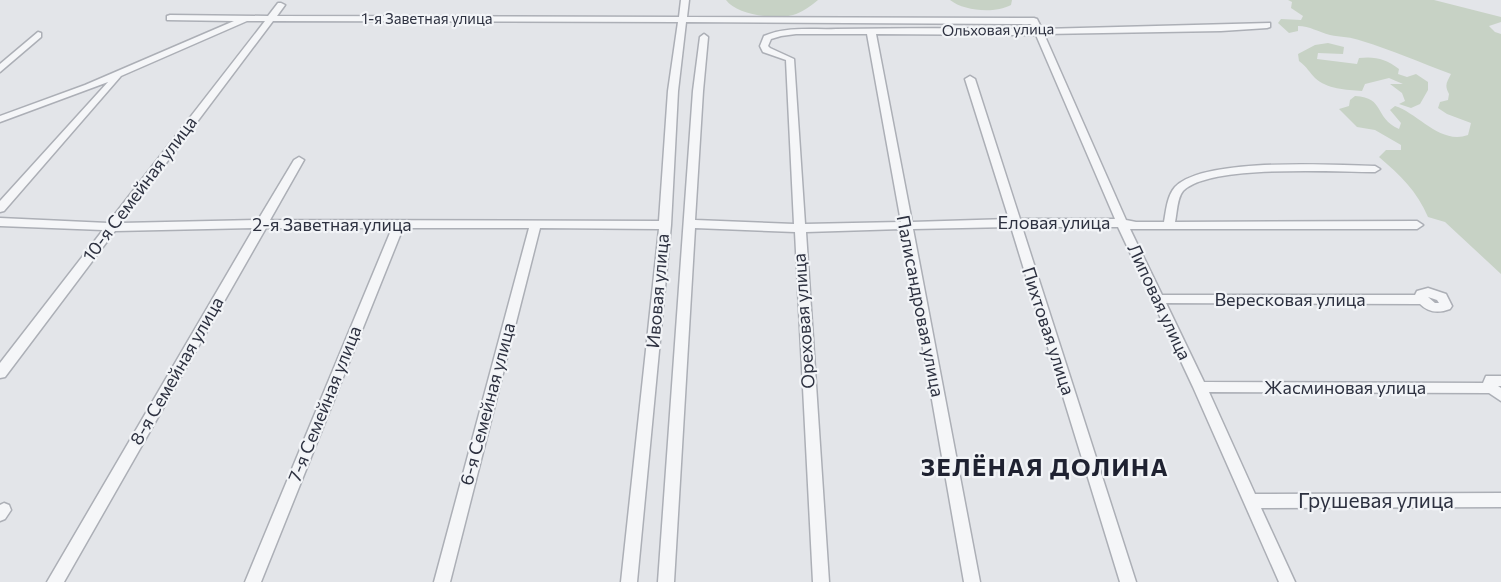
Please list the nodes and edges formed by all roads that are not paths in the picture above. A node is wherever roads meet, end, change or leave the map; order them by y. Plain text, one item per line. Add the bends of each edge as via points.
1 (292, 0) edge
2 (685, 0) edge
3 (281, 4) junction
4 (170, 18) dead end
5 (248, 18) junction
6 (269, 19) junction
7 (684, 21) junction
8 (1267, 25) dead end
9 (1036, 26) junction
10 (871, 30) junction
11 (38, 34) dead end
12 (704, 37) dead end
13 (790, 60) joint
14 (0, 69) edge
15 (120, 73) junction
16 (970, 79) dead end
17 (0, 119) edge
18 (299, 160) dead end
19 (1375, 169) dead end
20 (0, 208) edge
21 (0, 222) edge
22 (1014, 223) junction
23 (1122, 223) junction
24 (262, 224) junction
25 (691, 224) junction
26 (905, 224) junction
27 (664, 225) junction
28 (1417, 225) dead end
29 (398, 226) junction
30 (535, 226) junction
31 (1168, 226) junction
32 (111, 227) junction
33 (799, 228) junction
34 (1158, 299) junction
35 (1423, 300) dead end
36 (0, 373) edge
37 (1200, 387) junction
38 (1497, 388) edge
39 (1501, 500) edge
40 (1250, 501) junction
41 (55, 582) edge
42 (253, 582) edge
43 (442, 582) edge
44 (629, 582) edge
45 (666, 582) edge
46 (821, 582) edge
47 (972, 582) edge
48 (1128, 582) edge
49 (1287, 582) edge

1 - 3 street
2 - 7 street, Ивовая улица
3 - 5 street
3 - 6 street, 10-я Семейная улица
4 - 5 street, 1-я Заветная улица
5 - 6 street, 1-я Заветная улица
5 - 15 street
6 - 7 street, 1-я Заветная улица
6 - 32 street, 10-я Семейная улица
7 - 9 street, 1-я Заветная улица
7 - 27 street, Ивовая улица via 674,91
8 - 9 street, Ольховая улица via 1048,30
9 - 10 street, Ольховая улица
9 - 23 street, Липовая улица
10 - 13 street, Ольховая улица via 768,38 764,46 768,51
10 - 26 street, Палисандровая улица
11 - 14 street
12 - 25 street, Ивовая улица
13 - 33 street, Ореховая улица
15 - 17 street
15 - 20 street
16 - 22 street, Пихтовая улица
18 - 24 street, 8-я Семейная улица
19 - 31 street via 1245,170 1204,177 1184,183 1178,190
21 - 32 street, 2-я Заветная улица
22 - 23 street, Еловая улица
22 - 26 street, Еловая улица
22 - 48 street, Пихтовая улица
23 - 31 street, Еловая улица
23 - 34 street, Липовая улица
24 - 29 street, 2-я Заветная улица
24 - 32 street, 2-я Заветная улица
24 - 41 street, 8-я Семейная улица
25 - 33 street, Еловая улица
25 - 45 street, Ивовая улица
26 - 33 street, Еловая улица
26 - 47 street, Палисандровая улица
27 - 30 street, 2-я Заветная улица
27 - 44 street, Ивовая улица
28 - 31 street, Еловая улица
29 - 30 street, 2-я Заветная улица
29 - 42 street, 7-я Семейная улица
30 - 43 street, 6-я Семейная улица
32 - 36 street, 10-я Семейная улица
33 - 46 street, Ореховая улица
34 - 35 street, Вересковая улица
34 - 37 street, Липовая улица
37 - 38 street, Жасминовая улица
37 - 40 street, Липовая улица
39 - 40 street, Грушевая улица
40 - 49 street, Липовая улица

